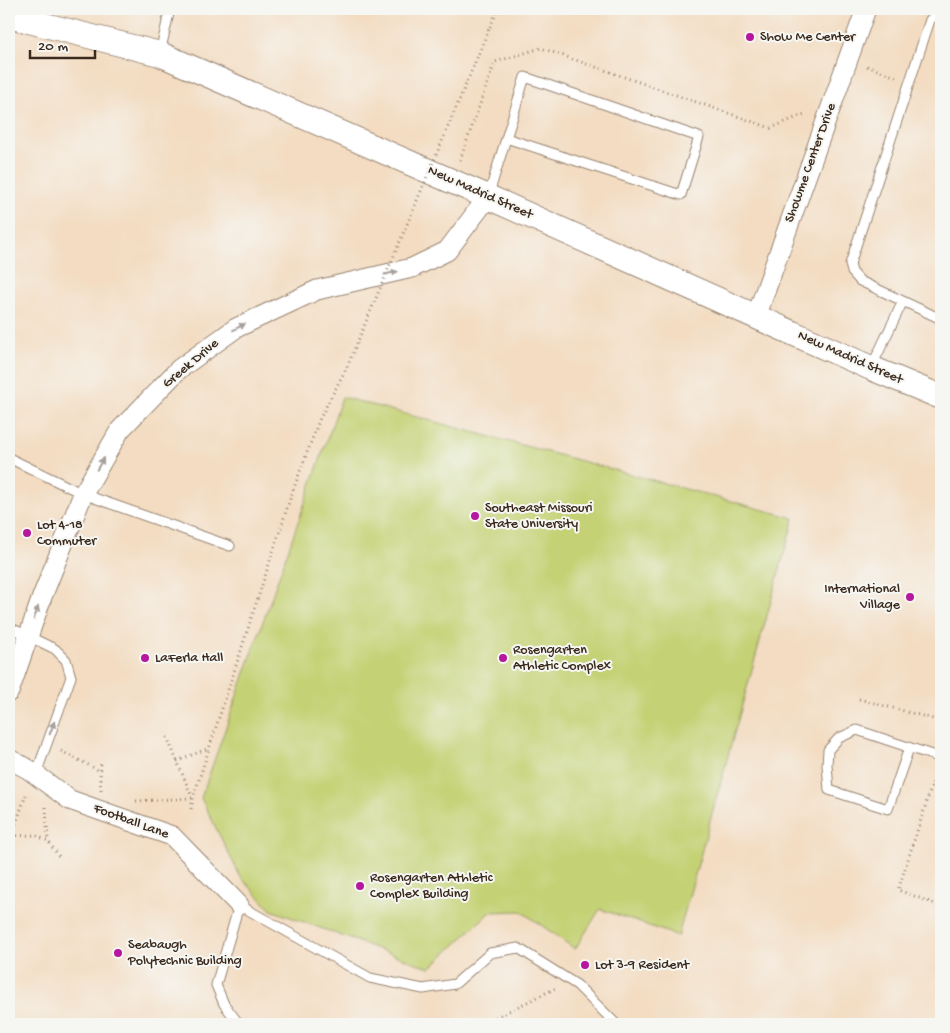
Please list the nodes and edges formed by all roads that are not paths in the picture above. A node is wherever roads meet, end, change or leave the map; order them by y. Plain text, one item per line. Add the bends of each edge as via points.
1 (170, 9) edge
2 (866, 9) edge
3 (941, 13) edge
4 (9, 17) edge
5 (160, 54) junction
6 (506, 138) junction
7 (488, 197) junction
8 (904, 301) junction
9 (756, 317) junction
10 (941, 319) edge
11 (871, 368) junction
12 (941, 397) edge
13 (9, 458) edge
14 (83, 494) junction
15 (230, 546) dead end
16 (9, 627) edge
17 (28, 636) junction
18 (9, 692) edge
19 (909, 748) junction
20 (9, 758) edge
21 (941, 758) edge
22 (36, 774) junction
23 (239, 905) junction
24 (239, 1024) edge
25 (616, 1024) edge

1 - 5 lane
2 - 9 street, Showme Center Drive
3 - 8 lane via 930,20 850,264 860,281
4 - 5 street, New Madrid Street
5 - 7 street, New Madrid Street
6 - 6 lane via 525,77 699,137 681,195
6 - 7 lane
7 - 9 street, New Madrid Street
14 -> 7 street, Greek Drive via 120,430 179,370 236,328 317,290 412,268 447,251
8 - 10 lane
8 - 11 lane
9 - 11 street, New Madrid Street
11 - 12 street, New Madrid Street
13 - 14 lane
14 - 15 lane
17 -> 14 street, Greek Drive
16 - 17 lane
17 - 18 street, Greek Drive
22 -> 17 lane via 71,677 66,660 55,649
19 - 19 lane via 857,730 838,738 828,750 829,790 888,809
19 - 21 lane
20 - 22 street, Football Lane
22 - 23 street, Football Lane via 70,800 172,836
23 - 24 lane via 216,984 224,1004
23 - 25 lane via 370,978 423,990 455,984 490,953 518,948 576,985

